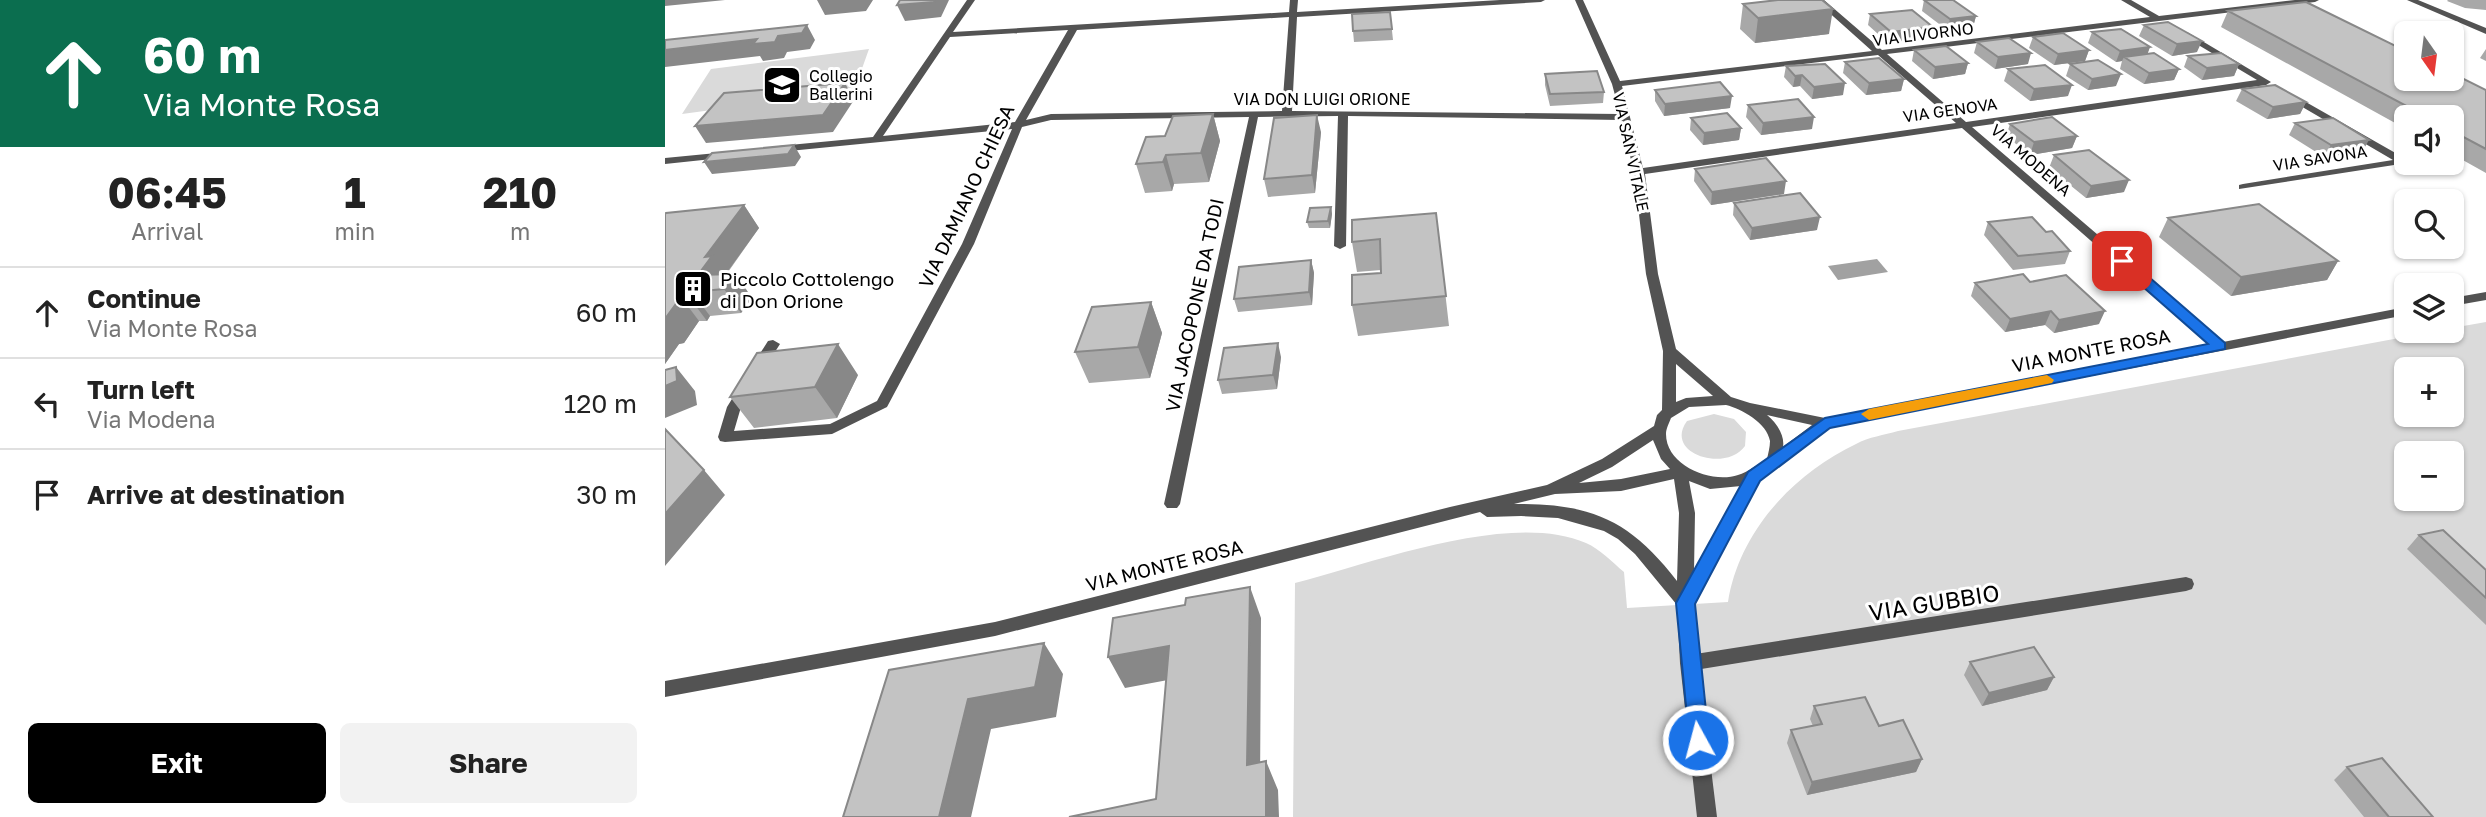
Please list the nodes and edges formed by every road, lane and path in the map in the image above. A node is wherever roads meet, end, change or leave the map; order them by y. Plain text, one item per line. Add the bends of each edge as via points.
1 (971, 0) edge
2 (1294, 0) edge
3 (1541, 0) edge
4 (1579, 0) edge
5 (1819, 0) edge
6 (2125, 0) edge
7 (2315, 0) edge
8 (2411, 0) edge
9 (1293, 15) junction
10 (2160, 20) junction
11 (1074, 27) junction
12 (2486, 32) edge
13 (945, 34) junction
14 (1881, 54) junction
15 (2265, 82) junction
16 (1617, 84) junction
17 (1254, 114) junction
18 (1343, 114) junction
19 (1287, 115) junction
20 (1626, 117) junction
21 (1965, 124) junction
22 (1019, 125) junction
23 (876, 139) junction
24 (771, 150) edge
25 (744, 153) edge
26 (665, 161) edge
27 (1639, 172) junction
28 (2243, 187) dead end
29 (1340, 246) dead end
30 (2486, 296) edge
31 (2464, 300) edge
32 (2394, 313) edge
33 (773, 344) dead end
34 (2220, 346) junction
35 (1670, 351) junction
36 (1726, 400) junction
37 (1744, 405) junction
38 (1669, 411) junction
39 (1825, 423) junction
40 (1657, 430) junction
41 (1774, 462) junction
42 (1679, 472) junction
43 (1754, 477) junction
44 (1551, 490) junction
45 (1172, 505) dead end
46 (1450, 513) junction
47 (2186, 584) dead end
48 (1685, 603) junction
49 (1689, 663) junction
50 (665, 689) edge
51 (1707, 817) edge

1 - 13 street
2 - 9 street
3 - 9 street
4 - 16 street, VIA SAN VITALE
5 - 14 street, VIA MODENA
6 - 10 street
7 - 10 street, VIA LIVORNO
8 - 12 street
9 - 11 street
9 - 19 street
10 - 14 street, VIA LIVORNO
10 - 15 street
11 - 13 street
11 - 22 street, VIA DAMIANO CHIESA
13 - 23 street
14 - 16 street, VIA LIVORNO
14 - 21 street, VIA MODENA
15 - 21 street, VIA GENOVA
15 - 28 street, VIA SAVONA via 2403,160
16 - 20 street, VIA SAN VITALE
17 - 19 street, VIA DON LUIGI ORIONE
17 - 22 street, VIA DON LUIGI ORIONE via 1051,117
17 - 45 street, VIA JACOPONE DA TODI
18 - 19 street, VIA DON LUIGI ORIONE
18 - 20 street, VIA DON LUIGI ORIONE
18 - 29 street
20 - 27 street, VIA SAN VITALE
21 - 27 street, VIA GENOVA
21 - 34 street, VIA MODENA
22 - 23 street, VIA DON LUIGI ORIONE
22 - 33 street, VIA DAMIANO CHIESA via 968,244 882,404 832,429 725,437 734,407
23 - 24 street, VIA DON LUIGI ORIONE
25 - 26 street
27 - 35 street, VIA SAN VITALE via 1653,274
30 - 31 street
32 - 34 street, VIA MONTE ROSA
34 - 39 street, VIA MONTE ROSA
35 - 36 street
35 - 38 street, VIA SAN VITALE
36 - 37 street
36 - 38 street via 1690,401
37 - 39 street, VIA MONTE ROSA
37 - 41 street via 1774,431
38 - 40 street
39 - 41 street, VIA MONTE ROSA
40 - 42 street via 1663,453
40 - 44 street, VIA MONTE ROSA via 1607,463
41 - 43 street
42 - 43 street via 1709,482
42 - 44 street via 1621,485
42 - 48 street via 1687,513
43 - 48 street
44 - 46 street, VIA MONTE ROSA
46 - 48 street via 1527,511 1590,521 1624,535
46 - 50 street, VIA MONTE ROSA via 995,629
47 - 49 street, VIA GUBBIO
48 - 49 street
49 - 51 street

